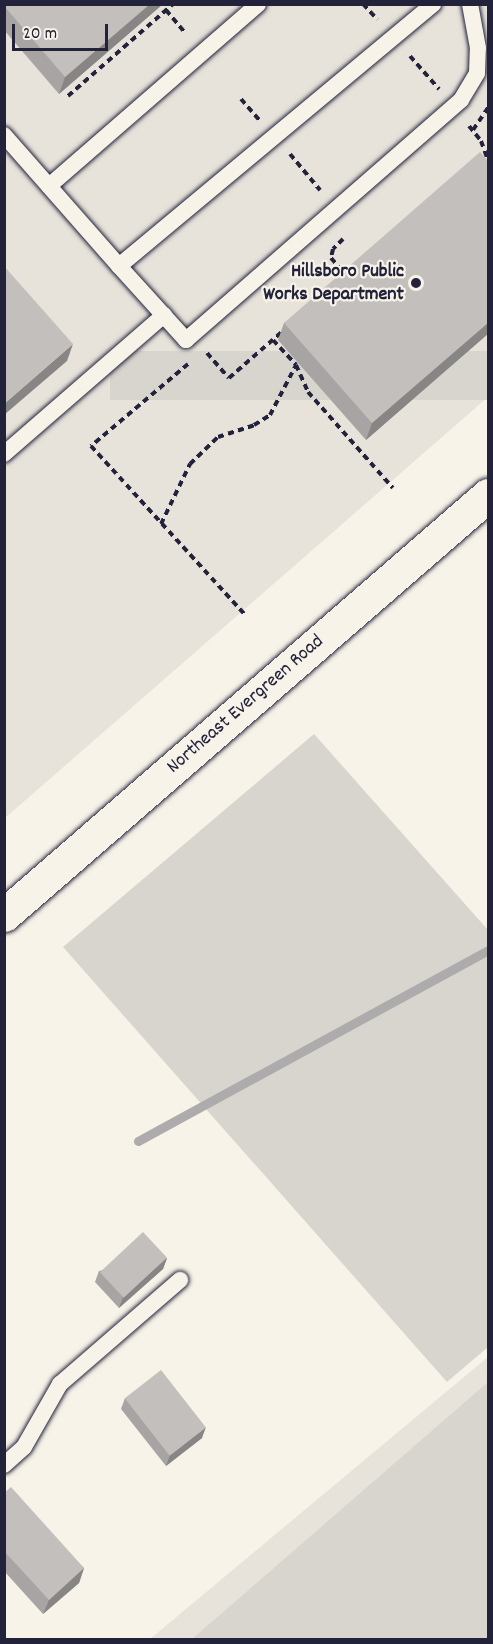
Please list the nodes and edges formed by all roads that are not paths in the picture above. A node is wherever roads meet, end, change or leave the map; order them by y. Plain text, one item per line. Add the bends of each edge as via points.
1 (258, 4) edge
2 (433, 4) edge
3 (470, 4) edge
4 (4, 135) edge
5 (49, 186) junction
6 (119, 266) junction
7 (164, 315) junction
8 (4, 454) edge
9 (489, 495) edge
10 (4, 915) edge
11 (180, 1280) dead end
12 (4, 1465) edge

1 - 5 lane
2 - 6 lane
3 - 7 lane via 478,48 477,74 461,100 186,340
4 - 5 lane
5 - 6 lane
6 - 7 lane
7 - 8 lane
9 - 10 main road, Northeast Evergreen Road
11 - 12 lane via 60,1384 24,1447

